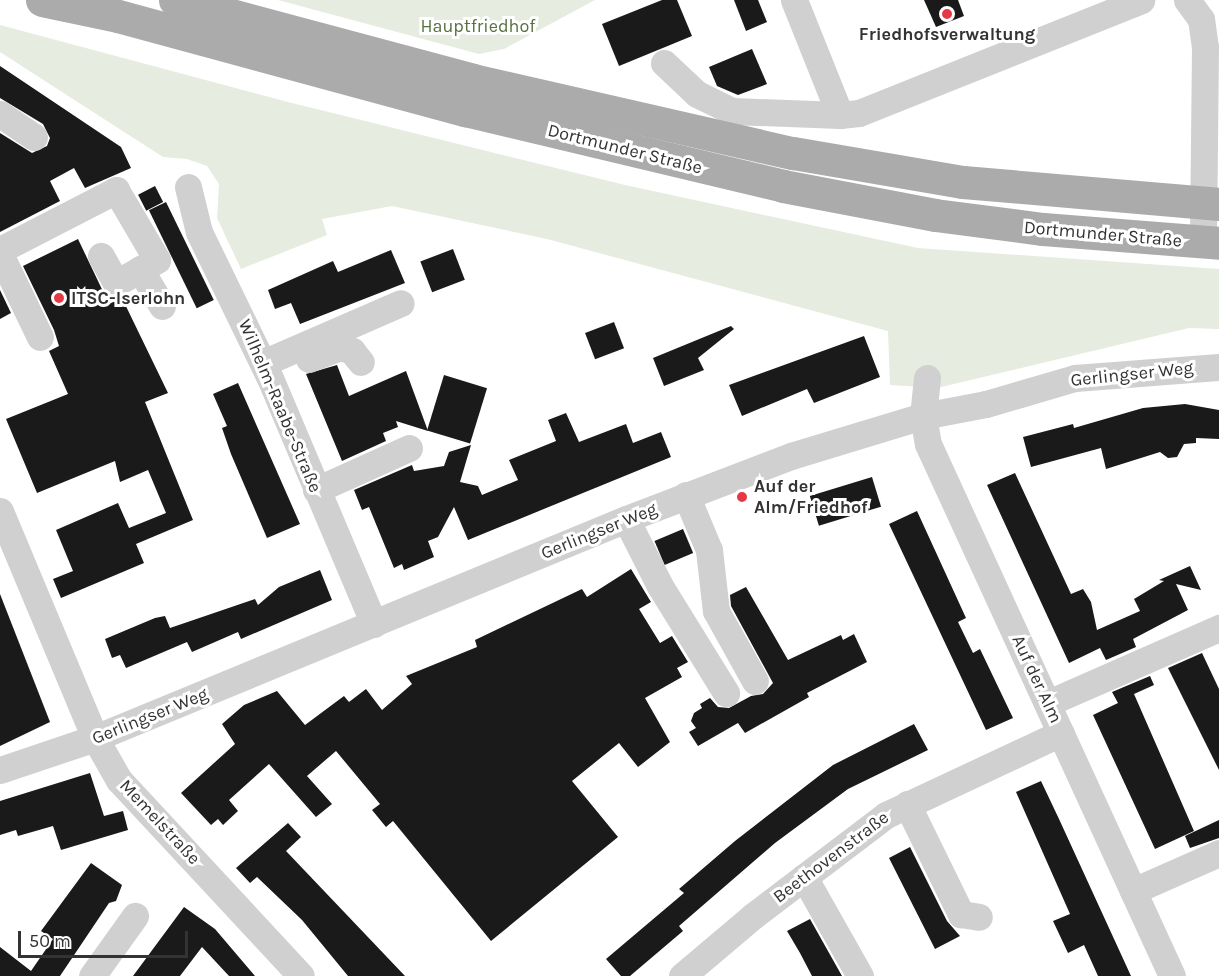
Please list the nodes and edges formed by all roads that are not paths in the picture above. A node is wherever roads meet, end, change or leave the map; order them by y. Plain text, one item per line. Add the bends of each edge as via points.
1 (42, 0) edge
2 (175, 0) edge
3 (794, 0) edge
4 (1141, 0) edge
5 (1188, 0) edge
6 (664, 63) dead end
7 (0, 114) edge
8 (840, 114) junction
9 (1212, 136) edge
10 (34, 137) dead end
11 (188, 187) dead end
12 (1212, 204) edge
13 (1211, 243) edge
14 (0, 252) edge
15 (101, 256) dead end
16 (140, 269) junction
17 (401, 303) dead end
18 (162, 306) dead end
19 (40, 337) dead end
20 (361, 362) dead end
21 (1219, 367) edge
22 (267, 370) junction
23 (927, 378) dead end
24 (923, 416) junction
25 (409, 448) dead end
26 (316, 490) junction
27 (686, 495) junction
28 (0, 511) edge
29 (626, 519) junction
30 (374, 624) junction
31 (1219, 628) edge
32 (755, 681) dead end
33 (726, 693) dead end
34 (1048, 703) junction
35 (1061, 733) junction
36 (95, 738) junction
37 (0, 770) edge
38 (907, 804) junction
39 (1219, 853) edge
40 (804, 877) junction
41 (1133, 891) junction
42 (135, 916) dead end
43 (979, 917) dead end
44 (92, 976) edge
45 (301, 976) edge
46 (682, 976) edge
47 (860, 976) edge
48 (1172, 976) edge

1 - 13 main road, Dortmunder Straße via 118,16 465,110 783,186 1000,224
2 - 12 main road, Dortmunder Straße via 530,94 793,153 963,182
3 - 8 street
4 - 8 street via 870,109
5 - 9 street via 1202,28
6 - 8 street via 697,94 732,111
7 - 10 street
9 - 12 street
11 - 22 street, Wilhelm-Raabe-Straße via 199,232
12 - 13 street
14 - 16 street via 116,190 156,261
14 - 19 street
15 - 16 street via 116,283
16 - 18 street
17 - 22 street
20 - 22 street via 352,351 340,347
21 - 24 street, Gerlingser Weg via 1075,378 986,404
22 - 26 street, Wilhelm-Raabe-Straße
23 - 24 street, Auf der Alm
24 - 27 street, Gerlingser Weg via 791,456
24 - 34 street, Auf der Alm via 928,444
25 - 26 street
26 - 30 street, Wilhelm-Raabe-Straße
27 - 29 street, Gerlingser Weg
27 - 32 street via 709,550 716,611
28 - 36 street, Memelstraße
29 - 30 street, Gerlingser Weg
29 - 33 street via 660,586
30 - 36 street, Gerlingser Weg
31 - 34 street
34 - 35 street, Auf der Alm
35 - 38 street, Beethovenstraße
35 - 41 street, Auf der Alm
36 - 37 street, Gerlingser Weg
36 - 45 street, Memelstraße via 119,780
38 - 40 street, Beethovenstraße via 844,843
38 - 43 street via 961,914
39 - 41 street
40 - 46 street, Beethovenstraße
40 - 47 street
41 - 48 street, Auf der Alm
42 - 44 street

